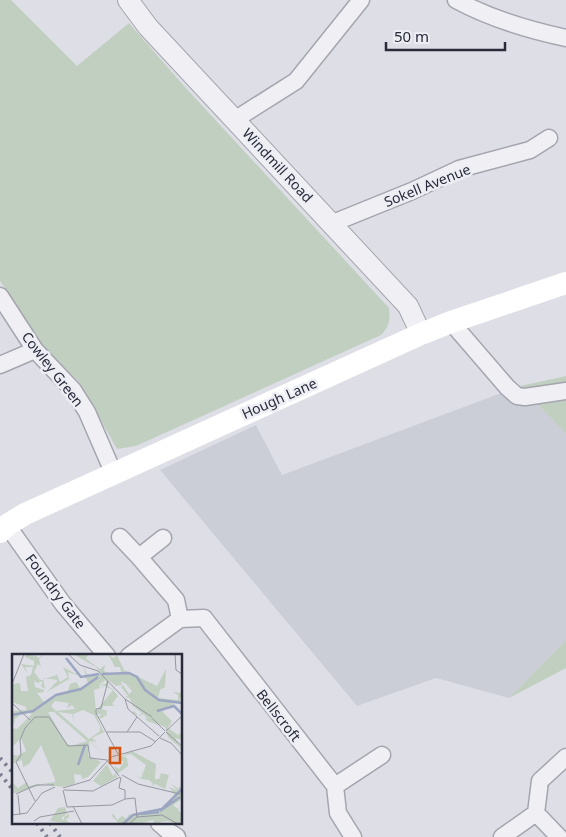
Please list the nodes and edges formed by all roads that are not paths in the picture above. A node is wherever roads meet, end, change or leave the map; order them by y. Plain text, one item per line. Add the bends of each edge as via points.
1 (128, 0) edge
2 (361, 0) edge
3 (456, 0) edge
4 (566, 38) edge
5 (236, 120) junction
6 (549, 138) dead end
7 (333, 224) junction
8 (566, 283) edge
9 (0, 296) edge
10 (451, 322) junction
11 (421, 334) junction
12 (35, 350) junction
13 (0, 365) edge
14 (566, 391) edge
15 (113, 472) junction
16 (3, 528) edge
17 (120, 537) dead end
18 (163, 538) dead end
19 (139, 557) junction
20 (180, 619) junction
21 (106, 654) edge
22 (132, 654) edge
23 (382, 755) dead end
24 (566, 757) edge
25 (335, 786) junction
26 (536, 813) junction
27 (160, 824) edge
28 (347, 835) edge
29 (177, 837) edge
30 (502, 837) edge
31 (559, 837) edge

1 - 5 street, Windmill Road via 148,27
2 - 5 street via 296,81
3 - 4 street via 508,22
5 - 7 street, Windmill Road
6 - 7 street, Sokell Avenue via 530,150 459,169
7 - 11 street, Windmill Road via 408,306
8 - 10 main road, Hough Lane
9 - 12 street, Cowley Green
10 - 11 main road, Hough Lane
10 - 14 street via 517,396
11 - 15 main road, Hough Lane
12 - 13 street
12 - 15 street, Cowley Green via 73,390 87,412
15 - 16 main road, Hough Lane
16 - 21 street, Foundry Gate
17 - 19 street
18 - 19 street
19 - 20 street via 176,600
20 - 22 street
20 - 25 street, Bellscroft via 204,618
23 - 25 street
24 - 26 street via 540,781
25 - 28 street via 338,813
26 - 30 street
26 - 31 street
27 - 29 street

